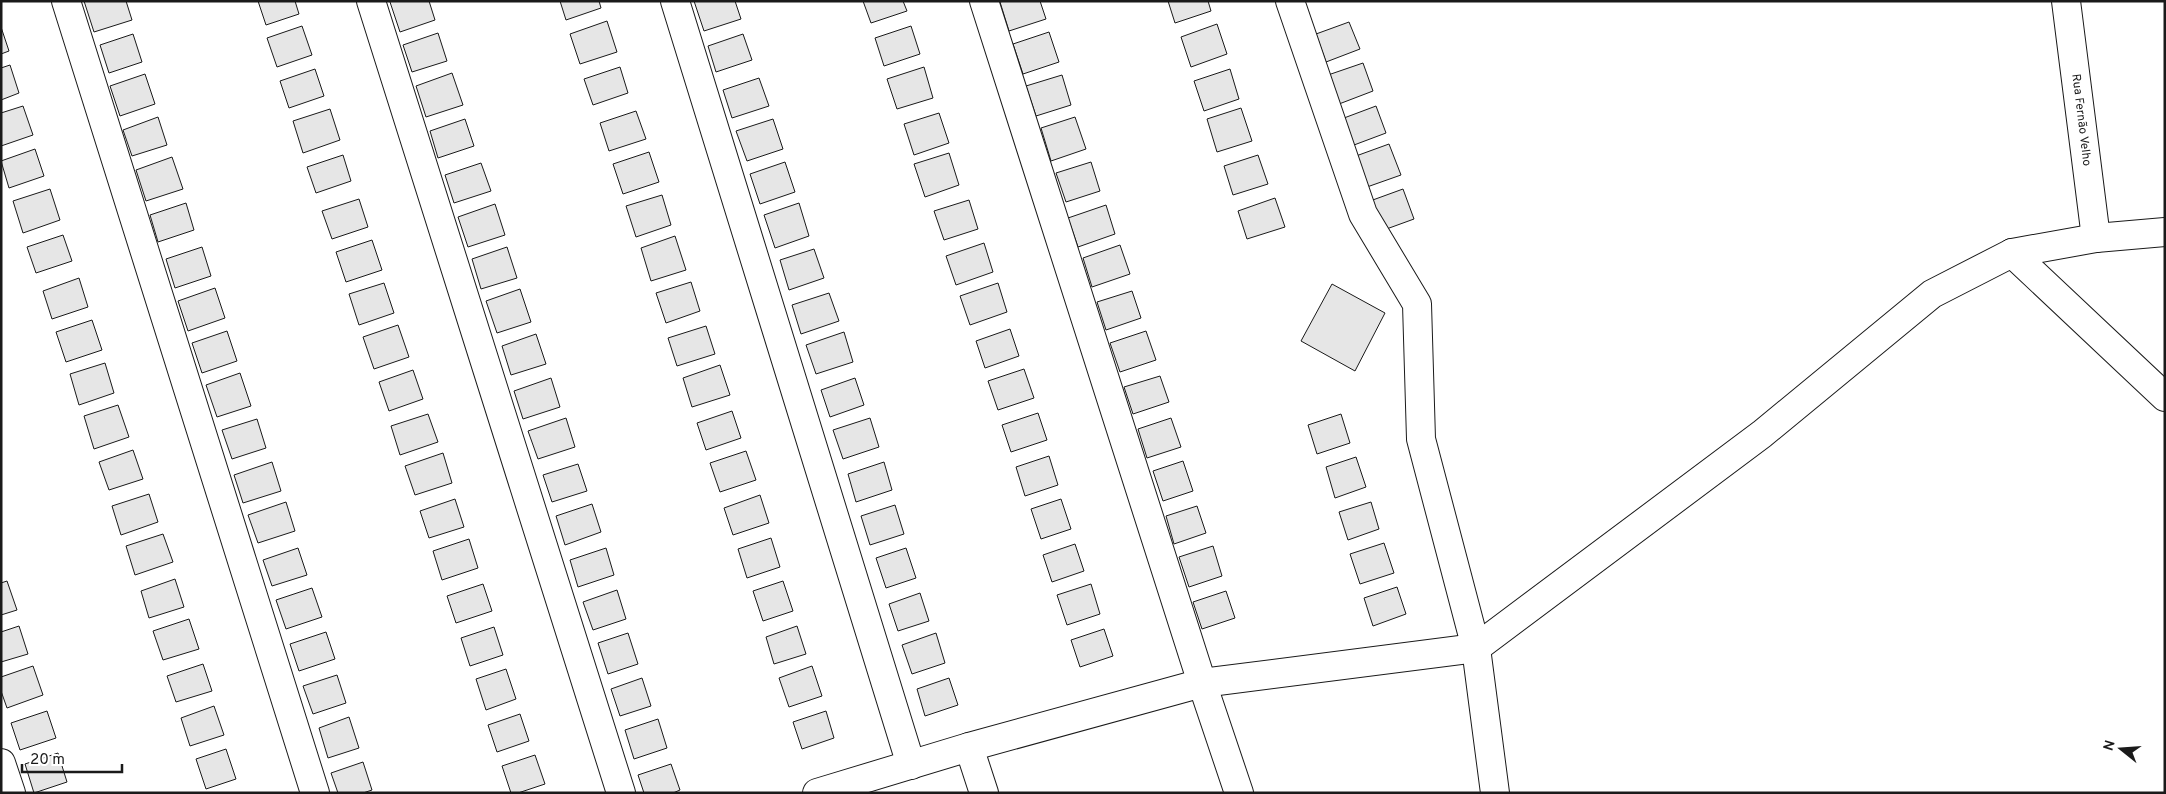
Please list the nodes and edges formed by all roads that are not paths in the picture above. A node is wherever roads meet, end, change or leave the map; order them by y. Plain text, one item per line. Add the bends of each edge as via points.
1 (66, 1) edge
2 (371, 1) edge
3 (675, 1) edge
4 (984, 1) edge
5 (1290, 1) edge
6 (2066, 1) edge
7 (2165, 232) edge
8 (2096, 238) junction
9 (2012, 252) junction
10 (2165, 397) edge
11 (1476, 648) junction
12 (1202, 683) junction
13 (969, 747) junction
14 (1, 763) edge
15 (911, 765) junction
16 (11, 793) edge
17 (315, 793) edge
18 (622, 793) edge
19 (817, 793) edge
20 (984, 793) edge
21 (1239, 793) edge
22 (1495, 793) edge

1 - 17 street
2 - 18 street
3 - 15 street
4 - 12 street
5 - 11 street via 1363,214 1417,304 1421,439
6 - 8 street, Rua Fernão Velho
7 - 8 street
8 - 9 street
9 - 10 street
9 - 11 street via 1932,294 1762,434
11 - 12 street
11 - 22 street
12 - 13 street
12 - 21 street
13 - 15 street
13 - 20 street
14 - 16 street
15 - 19 street

